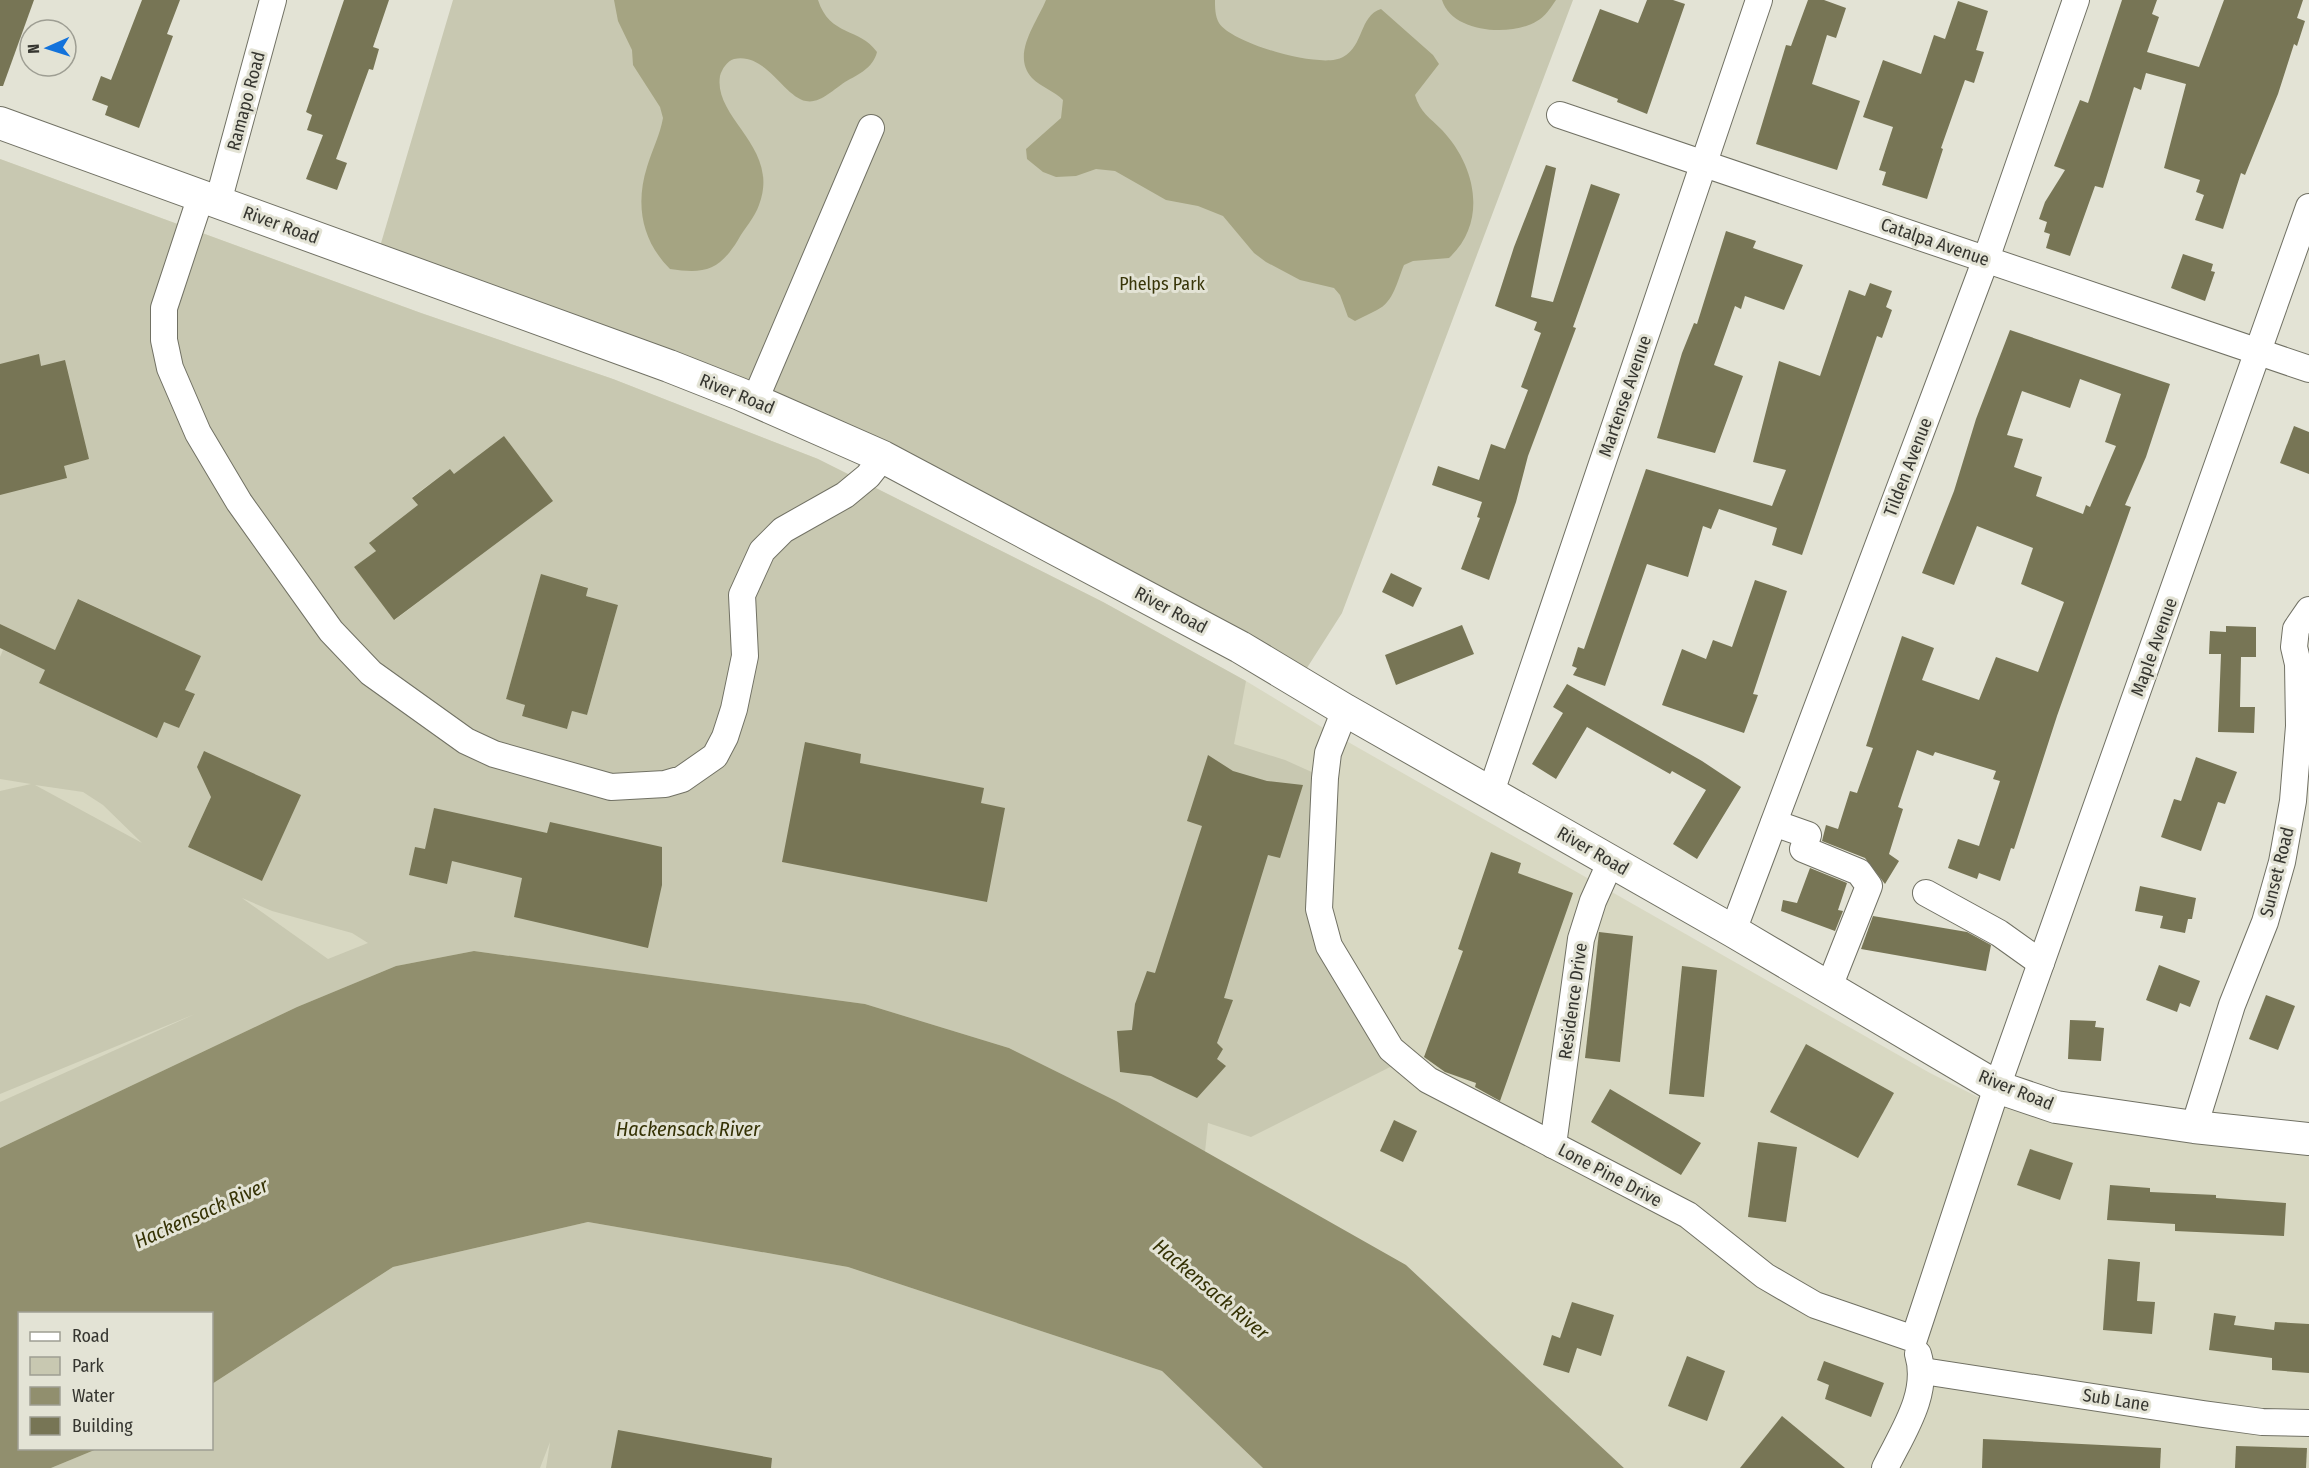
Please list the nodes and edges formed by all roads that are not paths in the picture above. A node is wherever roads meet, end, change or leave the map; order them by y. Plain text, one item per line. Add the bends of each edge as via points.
1 (273, 0) edge
2 (1759, 0) edge
3 (2076, 0) edge
4 (1560, 116) dead end
5 (0, 123) edge
6 (871, 128) dead end
7 (1704, 164) junction
8 (209, 199) junction
9 (2309, 207) edge
10 (1986, 260) junction
11 (2259, 352) junction
12 (2309, 369) edge
13 (755, 400) junction
14 (883, 457) junction
15 (2309, 610) edge
16 (1345, 710) junction
17 (1491, 792) junction
18 (1774, 823) junction
19 (1611, 861) junction
20 (1926, 893) dead end
21 (1734, 931) junction
22 (2041, 963) junction
23 (1829, 987) junction
24 (1997, 1086) junction
25 (2194, 1127) junction
26 (2309, 1139) edge
27 (1553, 1145) junction
28 (1914, 1339) junction
29 (1923, 1371) junction
30 (2309, 1423) edge
31 (1885, 1468) edge

1 - 8 street, Ramapo Road
2 - 7 street, Martense Avenue
3 - 10 street, Tilden Avenue
4 - 7 street, Catalpa Avenue
5 - 8 main road, River Road
6 - 13 street
7 - 10 street, Catalpa Avenue
7 - 17 street, Martense Avenue
8 - 13 main road, River Road
8 - 14 street, Ramapo Road via 164,308 164,340 170,368 198,433 216,467 332,631 371,673 466,741 494,754 611,787 651,786 682,779 715,756 734,709 745,656 742,595 762,551 783,530 845,495
9 - 11 street, Maple Avenue
10 - 11 street, Catalpa Avenue
10 - 18 street, Tilden Avenue
11 - 12 street, Catalpa Avenue
11 - 22 street, Maple Avenue
13 - 14 main road, River Road
14 - 16 main road, River Road via 1240,647
15 - 25 street, Sunset Road via 2296,629 2294,647 2299,726 2293,801 2282,862
16 - 17 main road, River Road
16 - 27 street, Lone Pine Drive via 1328,753 1323,788 1319,909 1329,946 1391,1049 1428,1080
17 - 19 main road, River Road
18 - 21 street, Tilden Avenue
18 - 23 street via 1808,835 1803,849 1859,872 1869,886
19 - 21 main road, River Road
19 - 27 street, Residence Drive via 1581,939
20 - 22 street via 1999,933
21 - 23 main road, River Road
22 - 24 street, Maple Avenue
23 - 24 main road, River Road
24 - 25 main road, River Road via 2056,1107
24 - 28 street
25 - 26 main road, River Road
27 - 28 street, Lone Pine Drive via 1688,1215 1765,1276 1815,1305
28 - 29 street
29 - 30 street, Sub Lane via 2262,1422
29 - 31 street via 1919,1396

